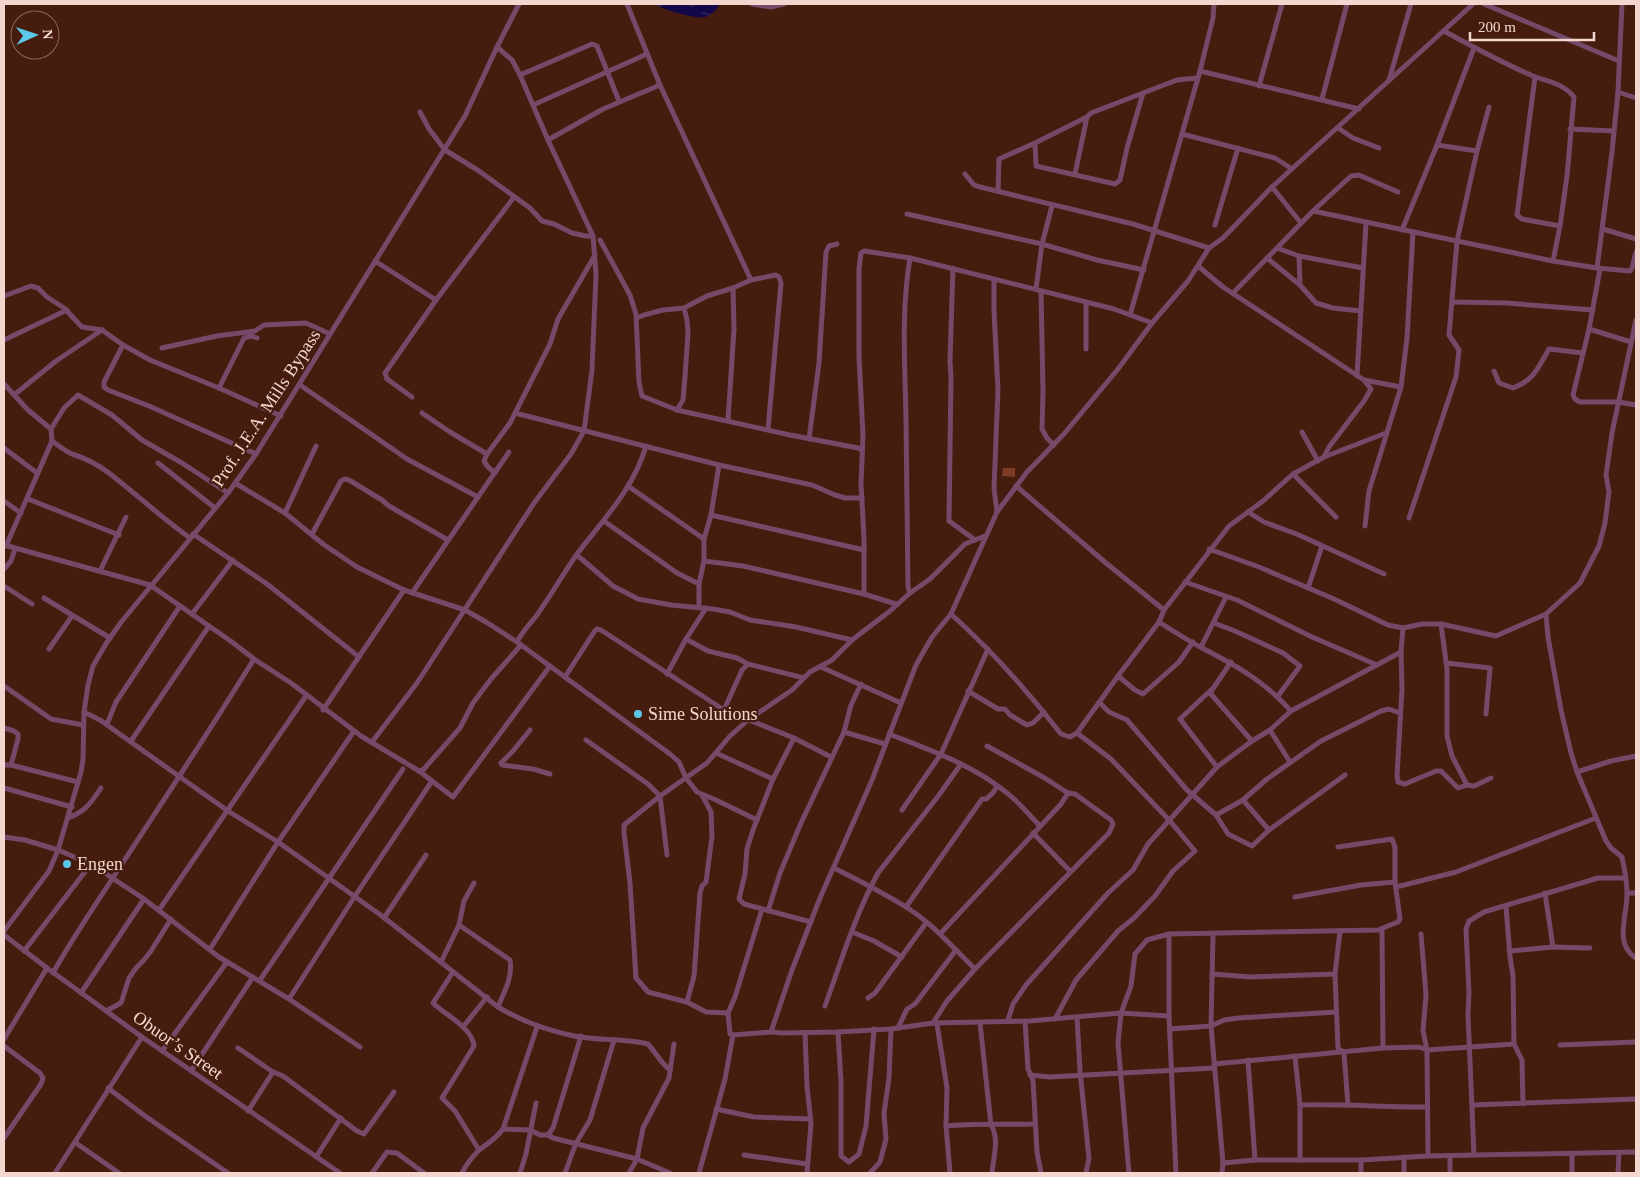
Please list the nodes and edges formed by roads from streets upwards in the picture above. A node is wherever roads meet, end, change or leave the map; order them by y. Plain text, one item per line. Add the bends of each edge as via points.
1 (519, 4) edge
2 (627, 4) edge
3 (752, 4) edge
4 (784, 4) edge
5 (1214, 4) edge
6 (1282, 4) edge
7 (1347, 4) edge
8 (1411, 4) edge
9 (1472, 4) edge
10 (1484, 4) edge
11 (1622, 4) edge
12 (1444, 31) junction
13 (497, 46) junction
14 (1474, 48) junction
15 (648, 54) junction
16 (1619, 61) junction
17 (1200, 71) junction
18 (608, 72) junction
19 (520, 75) junction
20 (1535, 76) junction
21 (1197, 78) junction
22 (1389, 80) junction
23 (660, 85) junction
24 (1259, 86) junction
25 (1618, 92) junction
26 (1143, 93) junction
27 (1636, 98) edge
28 (1322, 100) junction
29 (619, 101) junction
30 (532, 105) junction
31 (1489, 107) dead end
32 (1359, 109) junction
33 (420, 112) dead end
34 (1086, 117) junction
35 (1338, 128) junction
36 (1570, 129) junction
37 (1614, 131) junction
38 (1182, 134) junction
39 (548, 140) junction
40 (1035, 143) junction
41 (1437, 145) junction
42 (1238, 148) junction
43 (1379, 148) dead end
44 (445, 150) junction
45 (1477, 151) junction
46 (1292, 169) junction
47 (965, 174) dead end
48 (1075, 174) junction
49 (1272, 187) junction
50 (998, 191) junction
51 (1398, 192) dead end
52 (514, 196) junction
53 (1052, 206) junction
54 (1313, 211) junction
55 (907, 214) dead end
56 (1302, 222) junction
57 (1366, 223) junction
58 (1215, 225) dead end
59 (1560, 226) junction
60 (1603, 229) junction
61 (1154, 230) junction
62 (1402, 230) junction
63 (1412, 232) junction
64 (593, 236) junction
65 (1636, 239) edge
66 (600, 240) dead end
67 (1457, 240) junction
68 (837, 244) dead end
69 (1042, 244) junction
70 (1210, 248) junction
71 (1277, 248) junction
72 (1636, 252) edge
73 (595, 255) junction
74 (1299, 256) junction
75 (910, 258) junction
76 (1267, 258) junction
77 (375, 261) junction
78 (1553, 261) junction
79 (1198, 266) junction
80 (953, 268) junction
81 (1363, 268) junction
82 (1599, 269) junction
83 (1144, 270) junction
84 (1630, 271) junction
85 (1636, 274) edge
86 (751, 280) junction
87 (994, 280) junction
88 (1300, 285) junction
89 (733, 288) junction
90 (1039, 290) junction
91 (1232, 293) junction
92 (4, 296) edge
93 (436, 300) junction
94 (1453, 302) junction
95 (1086, 303) junction
96 (684, 308) junction
97 (67, 310) junction
98 (1592, 310) junction
99 (1361, 311) junction
100 (1130, 315) junction
101 (637, 318) junction
102 (1636, 320) edge
103 (1152, 324) junction
104 (1589, 329) junction
105 (102, 330) junction
106 (330, 334) junction
107 (257, 338) dead end
108 (4, 340) edge
109 (1631, 342) junction
110 (123, 345) junction
111 (162, 348) dead end
112 (1086, 349) dead end
113 (1583, 353) junction
114 (1494, 371) dead end
115 (1357, 376) junction
116 (1364, 380) junction
117 (4, 384) edge
118 (300, 385) junction
119 (1401, 387) junction
120 (219, 388) junction
121 (14, 395) junction
122 (412, 397) dead end
123 (1618, 402) junction
124 (1636, 405) edge
125 (677, 410) junction
126 (422, 413) dead end
127 (515, 413) junction
128 (281, 416) junction
129 (728, 420) junction
130 (50, 429) junction
131 (768, 429) junction
132 (584, 431) junction
133 (1302, 432) dead end
134 (1386, 433) junction
135 (809, 438) junction
136 (52, 441) junction
137 (1054, 445) junction
138 (316, 446) dead end
139 (646, 446) junction
140 (4, 448) edge
141 (862, 450) junction
142 (509, 452) dead end
143 (256, 454) junction
144 (487, 454) junction
145 (1324, 458) junction
146 (1318, 461) junction
147 (158, 463) dead end
148 (718, 465) junction
149 (37, 473) junction
150 (494, 473) junction
151 (1293, 474) junction
152 (235, 483) junction
153 (628, 486) junction
154 (1016, 486) junction
155 (228, 493) junction
156 (478, 497) junction
157 (862, 498) junction
158 (28, 499) junction
159 (4, 501) edge
160 (215, 508) junction
161 (997, 512) junction
162 (1248, 512) junction
163 (21, 513) junction
164 (285, 513) junction
165 (710, 514) junction
166 (126, 517) dead end
167 (1336, 517) dead end
168 (1409, 518) dead end
169 (604, 520) junction
170 (1365, 526) dead end
171 (312, 534) junction
172 (119, 535) junction
173 (192, 536) junction
174 (985, 536) junction
175 (704, 539) junction
176 (448, 540) junction
177 (975, 540) junction
178 (5, 545) edge
179 (1322, 546) junction
180 (15, 549) junction
181 (1210, 549) junction
182 (864, 550) junction
183 (577, 555) junction
184 (233, 560) junction
185 (704, 561) junction
186 (4, 569) edge
187 (100, 572) junction
188 (1384, 574) dead end
189 (1185, 582) junction
190 (699, 584) junction
191 (150, 585) junction
192 (4, 586) edge
193 (1308, 588) junction
194 (404, 590) junction
195 (412, 593) junction
196 (910, 593) junction
197 (864, 594) junction
198 (1226, 597) junction
199 (44, 598) dead end
200 (32, 604) dead end
201 (896, 604) junction
202 (180, 606) junction
203 (699, 608) junction
204 (706, 608) junction
205 (465, 610) junction
206 (1164, 610) junction
207 (192, 614) junction
208 (951, 614) junction
209 (1546, 614) junction
210 (72, 616) junction
211 (1159, 622) junction
212 (1214, 623) junction
213 (1441, 624) junction
214 (209, 626) junction
215 (1403, 628) junction
216 (110, 638) junction
217 (686, 639) junction
218 (852, 640) junction
219 (1193, 642) junction
220 (519, 644) junction
221 (1201, 647) junction
222 (49, 649) dead end
223 (988, 649) junction
224 (1401, 652) junction
225 (359, 657) junction
226 (254, 659) junction
227 (1231, 662) junction
228 (1446, 663) junction
229 (748, 664) junction
230 (1377, 665) junction
231 (550, 666) junction
232 (820, 667) junction
233 (667, 674) junction
234 (1118, 676) junction
235 (565, 677) junction
236 (804, 678) junction
237 (861, 684) junction
238 (4, 686) edge
239 (1211, 690) junction
240 (968, 691) junction
241 (306, 696) junction
242 (1278, 696) junction
243 (1099, 702) junction
244 (901, 703) junction
245 (323, 710) junction
246 (724, 710) junction
247 (1291, 711) junction
248 (84, 712) junction
249 (1044, 712) junction
250 (1400, 713) junction
251 (1486, 714) dead end
252 (748, 720) junction
253 (106, 724) junction
254 (84, 725) junction
255 (4, 728) edge
256 (530, 730) dead end
257 (1270, 730) junction
258 (354, 732) junction
259 (844, 732) junction
260 (1077, 733) junction
261 (890, 734) junction
262 (794, 738) junction
263 (586, 740) dead end
264 (1252, 741) junction
265 (131, 742) junction
266 (372, 742) junction
267 (886, 744) junction
268 (987, 746) dead end
269 (716, 753) junction
270 (941, 754) junction
271 (1636, 756) edge
272 (831, 757) junction
273 (1290, 762) junction
274 (961, 764) junction
275 (4, 765) edge
276 (11, 765) junction
277 (1217, 768) junction
278 (403, 769) dead end
279 (419, 772) junction
280 (1577, 772) junction
281 (550, 774) dead end
282 (1345, 775) dead end
283 (180, 778) junction
284 (686, 778) junction
285 (1491, 778) dead end
286 (773, 779) junction
287 (432, 781) junction
288 (78, 782) junction
289 (1467, 785) junction
290 (997, 786) junction
291 (4, 788) edge
292 (101, 788) dead end
293 (1068, 793) junction
294 (701, 795) junction
295 (1193, 795) junction
296 (660, 796) junction
297 (1243, 800) junction
298 (72, 807) junction
299 (902, 810) dead end
300 (228, 811) junction
301 (1216, 815) junction
302 (68, 818) junction
303 (1596, 818) junction
304 (757, 820) junction
305 (1170, 821) junction
306 (1040, 826) junction
307 (1269, 830) junction
308 (1033, 833) junction
309 (4, 837) edge
310 (278, 842) junction
311 (1338, 847) dead end
312 (58, 850) junction
313 (426, 855) dead end
314 (667, 855) dead end
315 (90, 864) junction
316 (834, 868) junction
317 (1070, 871) junction
318 (328, 878) junction
319 (1625, 878) junction
320 (113, 879) junction
321 (474, 884) dead end
322 (1396, 884) junction
323 (871, 886) junction
324 (1545, 893) junction
325 (1628, 893) junction
326 (1636, 893) edge
327 (355, 896) junction
328 (1296, 897) dead end
329 (144, 899) junction
330 (1506, 906) junction
331 (906, 907) junction
332 (159, 910) junction
333 (765, 910) junction
334 (384, 918) junction
335 (171, 919) junction
336 (810, 922) junction
337 (926, 923) junction
338 (459, 925) junction
339 (1382, 929) junction
340 (4, 931) edge
341 (1340, 931) junction
342 (852, 932) junction
343 (4, 934) edge
344 (940, 934) junction
345 (1170, 934) junction
346 (1421, 934) dead end
347 (1213, 935) junction
348 (1553, 947) junction
349 (1590, 948) dead end
350 (210, 949) junction
351 (956, 950) junction
352 (24, 951) junction
353 (1509, 951) junction
354 (902, 957) junction
355 (1636, 958) edge
356 (227, 962) junction
357 (441, 962) junction
358 (47, 968) junction
359 (975, 969) junction
360 (453, 972) junction
361 (53, 973) junction
362 (1212, 974) junction
363 (1335, 974) junction
364 (253, 977) junction
365 (260, 980) junction
366 (81, 993) junction
367 (487, 997) junction
368 (868, 998) dead end
369 (289, 999) junction
370 (687, 1002) junction
371 (825, 1006) dead end
372 (498, 1007) junction
373 (106, 1011) junction
374 (1336, 1012) junction
375 (728, 1013) junction
376 (1121, 1013) junction
377 (1169, 1016) junction
378 (1077, 1017) junction
379 (1054, 1019) junction
380 (1008, 1020) junction
381 (1024, 1021) junction
382 (935, 1023) junction
383 (980, 1023) junction
384 (1211, 1026) junction
385 (537, 1027) junction
386 (463, 1028) junction
387 (898, 1028) junction
388 (874, 1029) junction
389 (891, 1029) junction
390 (1170, 1029) junction
391 (771, 1032) junction
392 (838, 1032) junction
393 (805, 1033) junction
394 (733, 1035) junction
395 (581, 1036) junction
396 (142, 1037) junction
397 (4, 1039) edge
398 (614, 1040) junction
399 (1636, 1042) edge
400 (674, 1044) dead end
401 (1514, 1044) junction
402 (1560, 1045) dead end
403 (4, 1046) edge
404 (360, 1047) dead end
405 (1469, 1047) junction
406 (238, 1048) dead end
407 (1382, 1048) junction
408 (1427, 1050) junction
409 (162, 1051) junction
410 (1344, 1053) junction
411 (1295, 1056) junction
412 (1248, 1060) junction
413 (1214, 1066) junction
414 (1172, 1069) junction
415 (670, 1070) junction
416 (191, 1071) junction
417 (273, 1072) junction
418 (1121, 1073) junction
419 (1030, 1075) junction
420 (1080, 1075) junction
421 (108, 1088) junction
422 (394, 1092) dead end
423 (1636, 1099) edge
424 (536, 1103) dead end
425 (1523, 1104) junction
426 (1300, 1105) junction
427 (1348, 1105) junction
428 (1473, 1105) junction
429 (1427, 1107) junction
430 (716, 1109) junction
431 (248, 1111) junction
432 (341, 1118) junction
433 (810, 1119) junction
434 (1034, 1124) junction
435 (992, 1125) junction
436 (946, 1126) junction
437 (503, 1128) junction
438 (530, 1130) junction
439 (548, 1135) junction
440 (4, 1138) edge
441 (76, 1143) junction
442 (576, 1143) junction
443 (479, 1150) junction
444 (1636, 1152) edge
445 (1619, 1153) junction
446 (1572, 1154) junction
447 (744, 1155) dead end
448 (1474, 1155) junction
449 (1428, 1156) junction
450 (1450, 1156) junction
451 (316, 1157) junction
452 (1404, 1157) junction
453 (637, 1159) junction
454 (1255, 1160) junction
455 (1300, 1160) junction
456 (1361, 1160) junction
457 (1223, 1163) junction
458 (807, 1164) junction
459 (659, 1171) edge
460 (55, 1173) edge
461 (119, 1173) edge
462 (228, 1173) edge
463 (340, 1173) edge
464 (372, 1173) edge
465 (424, 1173) edge
466 (462, 1173) edge
467 (520, 1173) edge
468 (565, 1173) edge
469 (629, 1173) edge
470 (670, 1173) edge
471 (699, 1173) edge
472 (807, 1173) edge
473 (870, 1173) edge
474 (950, 1173) edge
475 (992, 1173) edge
476 (1041, 1173) edge
477 (1086, 1173) edge
478 (1129, 1173) edge
479 (1176, 1173) edge
480 (1222, 1173) edge
481 (1361, 1173) edge
482 (1404, 1173) edge
483 (1450, 1173) edge
484 (1572, 1173) edge
485 (1618, 1173) edge

1 - 13 street, Prof. J.E.A. Mills Bypass
2 - 15 street
3 - 4 street via 771,7
5 - 17 street
6 - 24 street
7 - 28 street
8 - 22 street
9 - 12 street
10 - 16 street
11 - 16 street
12 - 14 street
12 - 22 street
13 - 19 street via 512,60
13 - 44 street, Prof. J.E.A. Mills Bypass via 465,116
14 - 20 street
14 - 41 street
15 - 18 street
15 - 23 street
16 - 25 street
17 - 21 street
17 - 24 street
18 - 19 street via 597,46 592,44
18 - 29 street
18 - 30 street
19 - 30 street
20 - 36 street via 1562,86 1574,96
20 - 59 street via 1517,215 1522,219
21 - 26 street via 1177,80
21 - 38 street
22 - 32 street
23 - 29 street
23 - 86 street
24 - 28 street
25 - 27 street
25 - 37 street
26 - 34 street
26 - 48 street via 1120,180 1115,184
28 - 32 street
29 - 39 street
30 - 39 street
31 - 45 street
32 - 35 street
33 - 44 street
34 - 40 street
34 - 48 street
35 - 43 street
35 - 46 street
36 - 37 street
36 - 59 street
37 - 60 street
38 - 42 street
38 - 61 street
39 - 64 street
40 - 48 street via 1036,166
40 - 50 street via 999,159
41 - 45 street
41 - 62 street
42 - 46 street via 1275,158
42 - 58 street
44 - 52 street
44 - 77 street, Prof. J.E.A. Mills Bypass
45 - 67 street
46 - 49 street
47 - 50 street via 974,185
49 - 56 street
49 - 70 street
50 - 53 street
51 - 54 street via 1355,175
52 - 64 street via 542,221 572,233
52 - 93 street
53 - 61 street
53 - 69 street
54 - 56 street
54 - 57 street
55 - 69 street
56 - 71 street
57 - 62 street
57 - 81 street
59 - 78 street
60 - 65 street
60 - 82 street
61 - 70 street
61 - 83 street
62 - 63 street
63 - 67 street
63 - 119 street via 1407,338
64 - 73 street
66 - 101 street via 630,295
67 - 78 street
67 - 94 street
68 - 135 street via 829,246 826,252 819,364
69 - 83 street
69 - 90 street
70 - 79 street
71 - 74 street
71 - 76 street
72 - 84 street
73 - 127 street via 558,319 550,344
73 - 132 street via 592,370
74 - 81 street
74 - 88 street
75 - 80 street
75 - 141 street via 861,253 859,357
75 - 196 street via 905,297 904,382
76 - 88 street
76 - 91 street
77 - 93 street
77 - 106 street, Prof. J.E.A. Mills Bypass
78 - 82 street
79 - 91 street
79 - 103 street
80 - 87 street
80 - 177 street via 949,521
81 - 99 street
82 - 84 street
82 - 98 street
83 - 100 street
84 - 85 street
86 - 89 street
86 - 131 street via 776,275 781,283
87 - 90 street
87 - 161 street via 998,390 994,488
88 - 99 street via 1316,303
89 - 96 street
89 - 129 street via 734,329
90 - 95 street
90 - 137 street via 1042,429
91 - 115 street
92 - 97 street via 31,286
93 - 122 street via 385,373 387,379
94 - 98 street
94 - 168 street via 1449,336 1459,350 1456,377
95 - 100 street
95 - 112 street
96 - 101 street
96 - 125 street via 688,333 684,394
97 - 105 street via 82,327
97 - 108 street
98 - 104 street
99 - 115 street
100 - 103 street
101 - 125 street via 642,396
102 - 109 street
103 - 137 street
104 - 109 street
104 - 113 street
105 - 110 street
105 - 121 street
106 - 111 street via 306,324 264,325 255,331
106 - 118 street, Prof. J.E.A. Mills Bypass
107 - 120 street via 244,338
109 - 123 street
110 - 120 street via 150,360
110 - 143 street via 104,382 108,390
113 - 114 street via 1549,350 1533,377 1513,388 1500,383
113 - 123 street via 1573,395 1575,400
115 - 116 street
116 - 119 street
116 - 145 street via 1370,392
117 - 121 street
118 - 128 street, Prof. J.E.A. Mills Bypass
118 - 156 street via 407,459
119 - 134 street
120 - 128 street
121 - 130 street
123 - 124 street
123 - 209 street via 1606,475 1609,492 1605,523 1599,546 1580,584
125 - 129 street
126 - 144 street
127 - 132 street
127 - 144 street
128 - 143 street, Prof. J.E.A. Mills Bypass
129 - 131 street
130 - 136 street
130 - 155 street via 75,396 81,396 112,415 142,440
131 - 135 street
132 - 139 street
132 - 205 street via 572,454 534,503
133 - 146 street
134 - 145 street
134 - 170 street via 1369,491
135 - 141 street
136 - 149 street
136 - 173 street via 110,473 160,516
137 - 154 street
138 - 164 street
139 - 148 street
139 - 153 street
140 - 149 street
141 - 157 street
142 - 150 street
143 - 152 street, Prof. J.E.A. Mills Bypass
144 - 150 street via 484,461
145 - 146 street
146 - 151 street
147 - 160 street
148 - 157 street via 812,485 846,498
148 - 165 street
149 - 158 street
150 - 156 street
151 - 162 street
151 - 167 street
152 - 155 street, Prof. J.E.A. Mills Bypass
152 - 164 street
153 - 169 street
153 - 175 street
154 - 161 street
154 - 206 street
155 - 160 street, Prof. J.E.A. Mills Bypass
156 - 176 street
157 - 182 street
158 - 163 street
158 - 172 street
159 - 163 street
160 - 173 street, Prof. J.E.A. Mills Bypass
161 - 174 street
162 - 179 street
162 - 181 street via 1228,526
163 - 178 street
164 - 171 street
165 - 175 street
165 - 182 street
166 - 172 street
169 - 183 street
169 - 190 street via 678,573
171 - 176 street via 345,479
171 - 194 street via 357,567
172 - 187 street
173 - 184 street
173 - 191 street, Prof. J.E.A. Mills Bypass
174 - 177 street
174 - 208 street
175 - 185 street
176 - 195 street
177 - 196 street via 965,544 930,579
178 - 180 street
179 - 188 street
179 - 193 street
180 - 186 street
180 - 187 street
181 - 189 street
181 - 193 street
182 - 197 street
183 - 203 street via 613,586 638,599
183 - 220 street via 522,632
184 - 207 street
184 - 225 street
185 - 190 street
185 - 197 street via 743,566
187 - 191 street
189 - 198 street
189 - 206 street
190 - 203 street
191 - 202 street
191 - 216 street, Prof. J.E.A. Mills Bypass
192 - 200 street
193 - 215 street via 1388,625
194 - 195 street
194 - 225 street
195 - 205 street
196 - 201 street
197 - 201 street
198 - 212 street
198 - 230 street
199 - 210 street
201 - 218 street
202 - 207 street
202 - 253 street via 116,702
203 - 204 street
204 - 217 street
204 - 218 street
205 - 220 street
205 - 266 street via 418,683
206 - 211 street
207 - 214 street
208 - 223 street
208 - 244 street via 922,652
209 - 213 street via 1496,636
209 - 280 street via 1561,710
210 - 216 street
210 - 222 street
211 - 219 street
211 - 234 street
212 - 221 street
212 - 242 street via 1283,653 1300,666
213 - 215 street
213 - 228 street
214 - 226 street
214 - 265 street
215 - 224 street
216 - 248 street, Prof. J.E.A. Mills Bypass via 94,666
217 - 229 street
217 - 233 street
218 - 232 street
219 - 221 street
219 - 234 street via 1179,662 1144,694
220 - 231 street
220 - 279 street via 473,703 460,728
221 - 227 street
223 - 240 street
223 - 249 street
224 - 230 street
224 - 250 street
225 - 245 street
226 - 241 street
226 - 283 street
227 - 239 street
227 - 242 street
228 - 251 street via 1490,668
228 - 289 street via 1447,736 1452,756
229 - 236 street
229 - 246 street via 742,670
230 - 247 street
231 - 235 street
231 - 287 street via 453,797
232 - 236 street
232 - 237 street
233 - 235 street via 597,629
233 - 246 street
234 - 243 street
235 - 284 street via 670,754 679,762
236 - 252 street
237 - 244 street
237 - 259 street
238 - 254 street via 51,719
239 - 264 street via 1210,693
239 - 277 street via 1180,719
240 - 249 street via 998,710 1005,709 1027,725
240 - 270 street
241 - 245 street
241 - 300 street
242 - 247 street
243 - 260 street
243 - 295 street via 1127,720
244 - 261 street
245 - 258 street
246 - 252 street
247 - 257 street
248 - 253 street
248 - 254 street, Prof. J.E.A. Mills Bypass
249 - 260 street via 1062,734 1070,737
250 - 273 street via 1389,709 1371,715 1321,741
250 - 289 street via 1398,782 1406,784 1441,771 1458,788
252 - 262 street
252 - 269 street
253 - 265 street
254 - 288 street, Prof. J.E.A. Mills Bypass via 83,759
255 - 276 street via 18,734
256 - 281 street via 501,763
257 - 264 street
257 - 273 street
258 - 266 street
258 - 310 street
259 - 267 street
259 - 272 street
260 - 305 street via 1111,760
261 - 267 street
261 - 270 street
262 - 272 street
262 - 286 street
263 - 296 street
264 - 277 street
265 - 283 street
266 - 279 street
267 - 316 street
268 - 293 street
269 - 284 street
269 - 286 street
270 - 274 street
270 - 299 street
271 - 280 street
272 - 333 street
273 - 297 street
274 - 290 street
274 - 323 street
275 - 276 street
276 - 288 street
277 - 295 street
278 - 318 street
279 - 287 street
280 - 303 street
282 - 307 street
283 - 300 street
283 - 320 street
284 - 294 street
284 - 296 street
285 - 289 street via 1474,786
286 - 304 street
287 - 327 street
288 - 298 street, Prof. J.E.A. Mills Bypass
290 - 306 street
290 - 331 street via 993,793 982,799
291 - 298 street
292 - 302 street via 88,807
293 - 306 street
293 - 317 street via 1075,794 1113,824 1109,833
294 - 304 street
294 - 370 street via 711,812 712,836 706,882 700,893 694,976
295 - 301 street
295 - 305 street
296 - 314 street
296 - 370 street via 624,825 636,978 648,992
297 - 301 street
297 - 307 street
298 - 302 street, Prof. J.E.A. Mills Bypass
300 - 310 street
300 - 332 street
301 - 307 street via 1228,834 1252,846
302 - 312 street, Prof. J.E.A. Mills Bypass
303 - 319 street via 1606,841 1622,857
303 - 322 street via 1456,872
304 - 333 street via 747,849 739,899 744,904
305 - 379 street via 1195,850 1076,980
305 - 380 street via 1148,844 1133,870 1026,985 1013,1004
306 - 308 street
308 - 317 street
308 - 344 street
309 - 312 street
310 - 318 street
310 - 350 street
311 - 322 street via 1392,839
312 - 315 street
312 - 340 street, Prof. J.E.A. Mills Bypass via 49,871
313 - 334 street
315 - 320 street
315 - 352 street
316 - 323 street
316 - 336 street
317 - 359 street
318 - 327 street
318 - 365 street
319 - 324 street via 1598,878
319 - 325 street
320 - 329 street
320 - 361 street
321 - 338 street via 464,901
322 - 328 street via 1332,889
322 - 339 street via 1400,919
323 - 331 street
323 - 342 street
324 - 330 street
324 - 348 street
325 - 326 street
325 - 355 street via 1624,941 1625,947
327 - 334 street
327 - 369 street
329 - 332 street
329 - 366 street
330 - 353 street
330 - 405 street via 1484,912 1467,924
331 - 337 street
332 - 335 street
333 - 336 street
333 - 375 street
334 - 357 street
335 - 350 street
335 - 373 street via 148,956 129,978 121,1003
336 - 391 street
337 - 344 street
337 - 354 street
338 - 357 street
338 - 372 street via 510,960 509,980
339 - 341 street
339 - 407 street
341 - 347 street
341 - 363 street
342 - 354 street
342 - 371 street
343 - 352 street, Obuor’s Street
344 - 351 street
345 - 347 street
345 - 376 street via 1147,940 1135,954 1131,986
345 - 377 street
346 - 408 street via 1426,995 1423,1031
347 - 362 street
348 - 349 street
348 - 353 street
350 - 356 street
351 - 359 street
351 - 387 street via 915,1004 907,1009
352 - 358 street, Obuor’s Street
353 - 401 street via 1513,976
354 - 368 street
356 - 364 street
356 - 409 street
357 - 360 street
358 - 361 street, Obuor’s Street
358 - 397 street
359 - 382 street via 947,1000
360 - 367 street
360 - 386 street via 433,1003
361 - 366 street, Obuor’s Street
362 - 363 street via 1251,977
362 - 384 street
363 - 374 street
364 - 365 street
364 - 416 street
365 - 369 street
366 - 373 street, Obuor’s Street
367 - 372 street
367 - 386 street
369 - 404 street
370 - 375 street via 706,1012
372 - 385 street
373 - 396 street, Obuor’s Street
374 - 384 street via 1238,1018
374 - 410 street via 1338,1048
375 - 394 street via 730,1034
376 - 377 street
376 - 378 street
376 - 418 street via 1118,1043
377 - 390 street
378 - 379 street
378 - 420 street
379 - 381 street
380 - 381 street
380 - 383 street
381 - 419 street
382 - 383 street
382 - 387 street
382 - 436 street via 947,1093
383 - 435 street
384 - 390 street
384 - 413 street
385 - 395 street
385 - 437 street
386 - 443 street via 474,1040 474,1046 442,1098 455,1111
387 - 389 street
388 - 389 street
388 - 392 street
388 - 392 street via 866,1126 859,1154 850,1162 841,1156
389 - 473 street via 884,1113 886,1140 880,1162
390 - 414 street
391 - 393 street
391 - 394 street
392 - 393 street
393 - 433 street
394 - 430 street
395 - 398 street
395 - 439 street via 553,1128
396 - 409 street, Obuor’s Street
396 - 421 street
398 - 415 street via 648,1044
398 - 442 street via 590,1120
399 - 402 street
400 - 415 street
401 - 405 street
401 - 425 street via 1522,1060
403 - 440 street via 43,1078
405 - 408 street
405 - 428 street
406 - 417 street
407 - 408 street via 1419,1047
407 - 410 street
408 - 429 street
409 - 416 street, Obuor’s Street
410 - 411 street
410 - 427 street
411 - 412 street
411 - 426 street
412 - 413 street
412 - 454 street
413 - 414 street
413 - 457 street
414 - 418 street
414 - 479 street
415 - 453 street via 644,1128
416 - 431 street, Obuor’s Street
417 - 431 street
417 - 432 street via 284,1076
418 - 420 street
418 - 478 street
419 - 420 street
419 - 434 street via 1033,1080
420 - 477 street via 1089,1158
421 - 441 street
421 - 462 street
422 - 432 street via 364,1134
423 - 425 street
424 - 438 street
425 - 428 street
426 - 427 street
426 - 455 street
427 - 429 street
428 - 448 street
429 - 449 street
430 - 433 street via 754,1117
430 - 471 street
431 - 451 street, Obuor’s Street
432 - 451 street
433 - 458 street
434 - 435 street
434 - 476 street
435 - 436 street
435 - 475 street via 995,1148
436 - 474 street
437 - 438 street
437 - 443 street via 492,1142
438 - 439 street
438 - 467 street
439 - 442 street
441 - 460 street
441 - 461 street
442 - 453 street
442 - 468 street
443 - 466 street
444 - 445 street
445 - 446 street
445 - 485 street
446 - 448 street
446 - 484 street
447 - 458 street
448 - 450 street
449 - 450 street
449 - 452 street
450 - 483 street
451 - 463 street, Obuor’s Street
452 - 456 street
452 - 482 street
453 - 459 street
453 - 469 street
454 - 455 street
454 - 457 street
455 - 456 street
456 - 481 street
457 - 480 street
458 - 472 street
459 - 470 street
464 - 465 street via 392,1151

